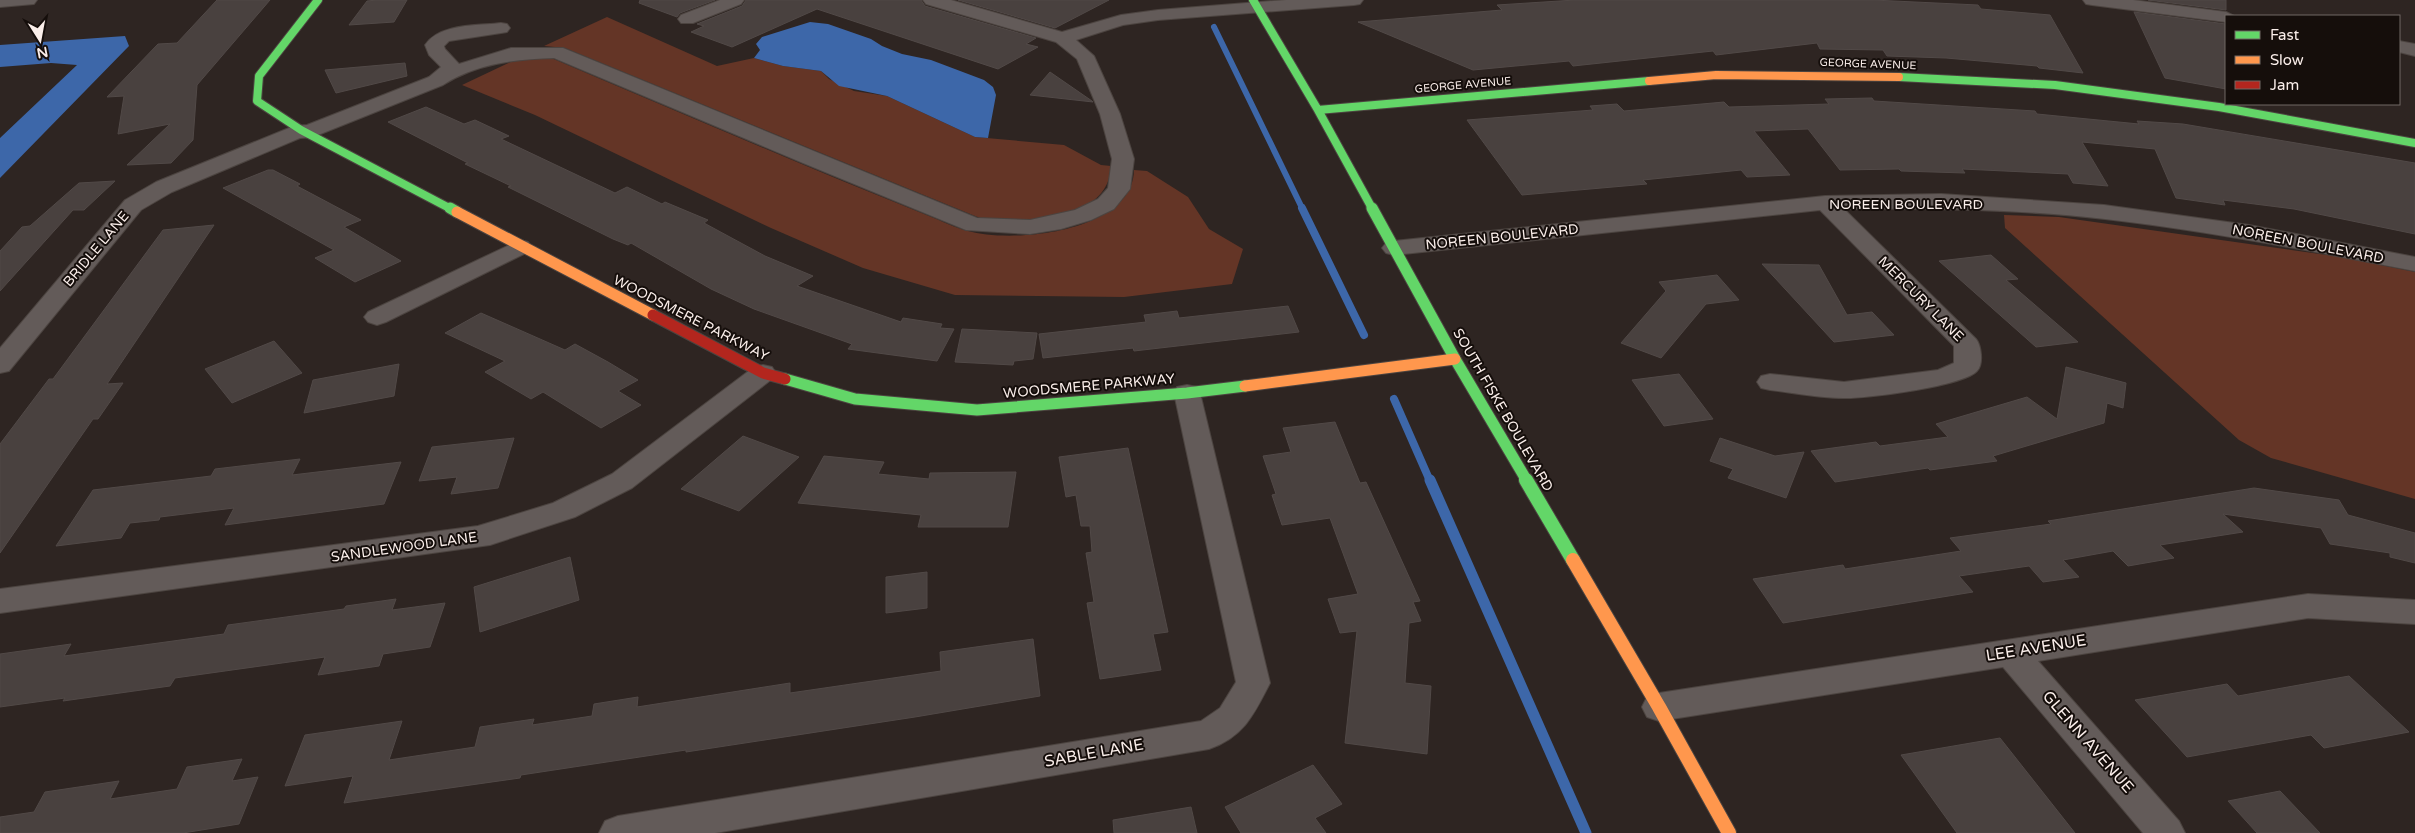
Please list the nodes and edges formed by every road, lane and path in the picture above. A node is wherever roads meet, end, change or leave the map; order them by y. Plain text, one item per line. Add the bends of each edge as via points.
1 (28, 0) edge
2 (318, 0) edge
3 (735, 0) edge
4 (932, 0) edge
5 (1354, 0) edge
6 (2092, 0) edge
7 (0, 2) edge
8 (1255, 4) edge
9 (2225, 17) edge
10 (687, 19) dead end
11 (502, 28) dead end
12 (1062, 38) junction
13 (2400, 47) edge
14 (2415, 50) edge
15 (447, 74) junction
16 (1318, 110) junction
17 (303, 131) junction
18 (2415, 143) edge
19 (1824, 203) junction
20 (520, 247) junction
21 (1394, 248) junction
22 (2415, 264) edge
23 (377, 317) dead end
24 (1455, 359) junction
25 (0, 365) edge
26 (762, 373) junction
27 (1770, 382) dead end
28 (1186, 393) junction
29 (0, 601) edge
30 (2415, 612) edge
31 (2010, 652) junction
32 (1659, 707) junction
33 (618, 833) edge
34 (1729, 833) edge
35 (2166, 833) edge

1 - 7 street
2 - 17 street, WOODSMERE PARKWAY via 259,76 257,101
3 - 10 street
4 - 12 street
5 - 8 street
6 - 9 street
8 - 12 street via 1121,20
8 - 16 street, SOUTH FISKE BOULEVARD
11 - 15 street via 455,34 436,42 436,51 451,66
12 - 15 street, BRIDLE LANE via 1085,56 1102,95 1123,159 1122,176 1119,189 1106,204 1061,222 1030,227 974,225 556,52 511,54
13 - 14 street
15 - 17 street, BRIDLE LANE
16 - 18 street, GEORGE AVENUE via 1716,75 1870,75 2055,85 2219,107
16 - 21 street, SOUTH FISKE BOULEVARD
17 - 20 street, WOODSMERE PARKWAY
17 - 25 street, BRIDLE LANE via 164,187 133,205
19 - 21 street, NOREEN BOULEVARD
19 - 22 street, NOREEN BOULEVARD via 1941,201 2104,212 2249,232
19 - 27 street, MERCURY LANE via 1967,344 1966,367 1943,378 1844,390
20 - 23 street
20 - 26 street, WOODSMERE PARKWAY
21 - 24 street, SOUTH FISKE BOULEVARD
24 - 28 street, WOODSMERE PARKWAY
24 - 32 street, SOUTH FISKE BOULEVARD
26 - 28 street, WOODSMERE PARKWAY via 855,399 977,410
26 - 29 street, SANDLEWOOD LANE via 622,481 564,510 479,537
28 - 33 street, SABLE LANE via 1253,683 1232,718 1209,734
30 - 31 street, LEE AVENUE via 2308,606
31 - 32 street, LEE AVENUE
31 - 35 street, GLENN AVENUE
32 - 34 street, SOUTH FISKE BOULEVARD

